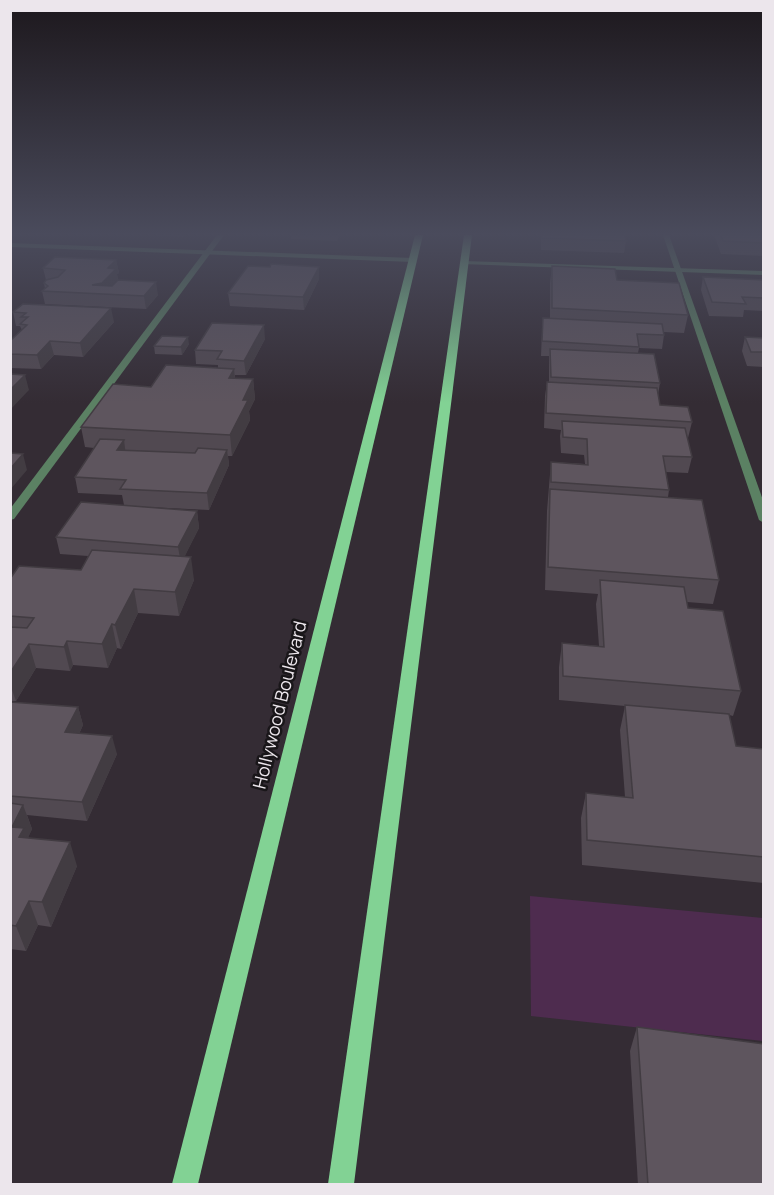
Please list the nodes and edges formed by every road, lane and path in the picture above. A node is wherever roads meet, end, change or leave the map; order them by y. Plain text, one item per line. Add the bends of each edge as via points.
1 (180, 291) edge
2 (405, 291) edge
3 (460, 291) edge
4 (685, 291) edge
5 (10, 517) edge
6 (764, 520) edge
7 (185, 1185) edge
8 (341, 1185) edge

1 - 5 street
2 - 7 main road, Hollywood Boulevard
3 - 8 main road
4 - 6 street

